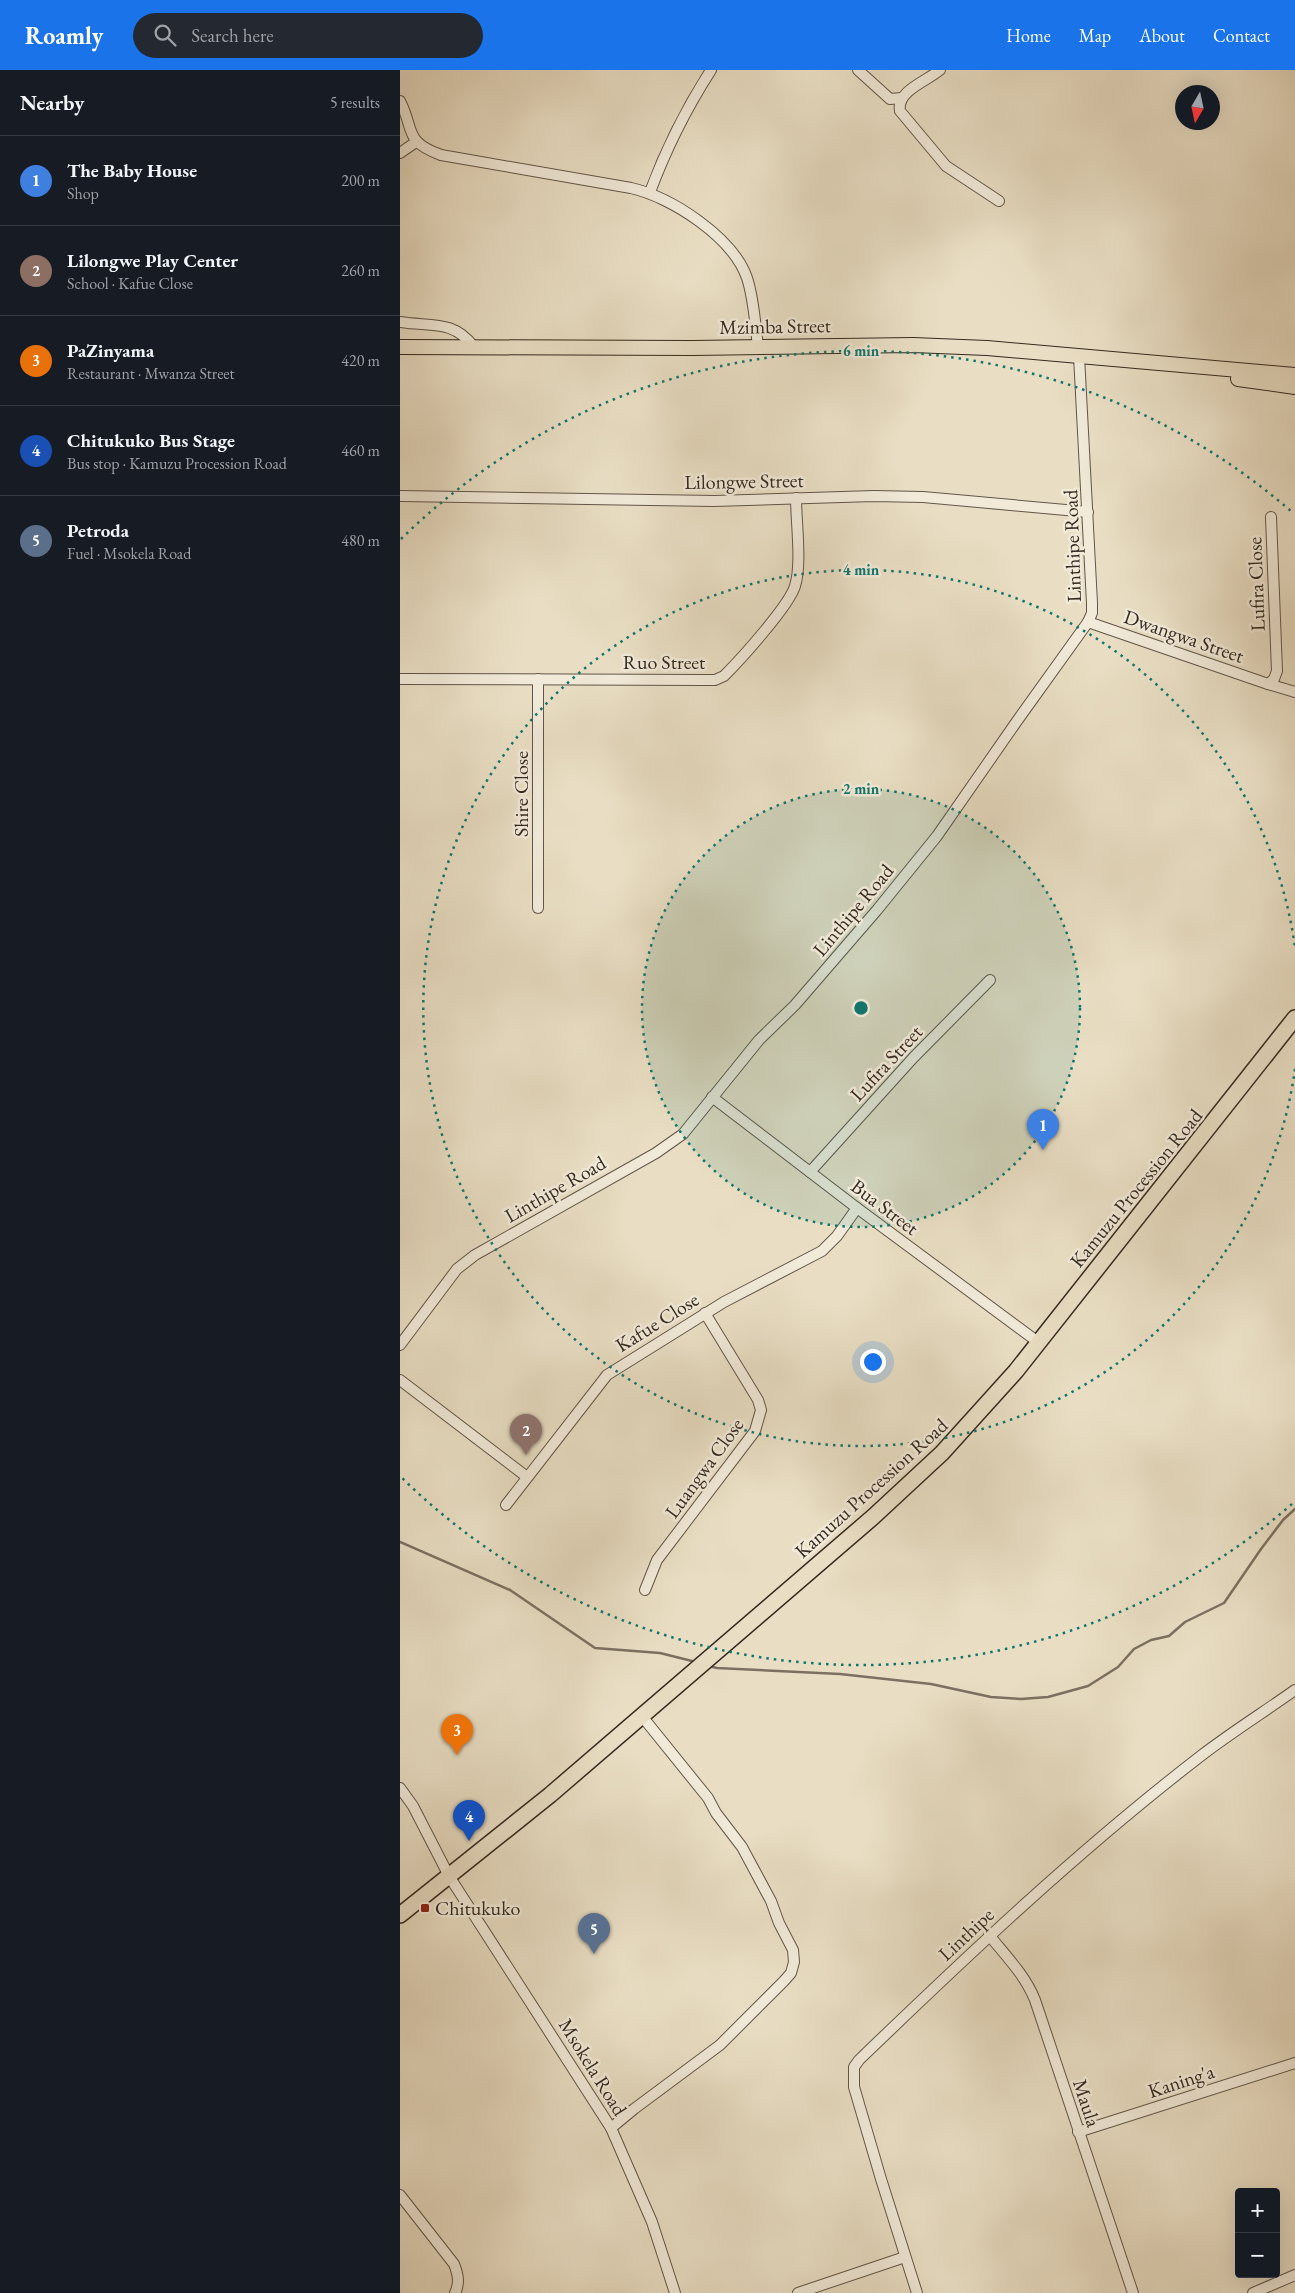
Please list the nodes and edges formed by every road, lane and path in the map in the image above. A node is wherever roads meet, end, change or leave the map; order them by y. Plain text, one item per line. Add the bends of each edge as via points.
1 (711, 70) edge
2 (858, 70) edge
3 (940, 70) edge
4 (902, 98) junction
5 (400, 101) edge
6 (416, 142) junction
7 (400, 153) edge
8 (650, 192) junction
9 (999, 201) dead end
10 (400, 322) edge
11 (758, 346) junction
12 (400, 347) edge
13 (474, 347) junction
14 (1079, 356) junction
15 (1151, 363) junction
16 (1295, 375) edge
17 (1295, 387) edge
18 (400, 496) edge
19 (796, 498) junction
20 (1088, 512) junction
21 (1271, 517) dead end
22 (1088, 622) junction
23 (400, 679) edge
24 (538, 679) junction
25 (1271, 681) junction
26 (1295, 692) edge
27 (538, 908) dead end
28 (990, 980) dead end
29 (1295, 1018) edge
30 (712, 1097) junction
31 (810, 1172) junction
32 (857, 1208) junction
33 (705, 1313) junction
34 (1038, 1342) junction
35 (400, 1345) edge
36 (400, 1380) edge
37 (527, 1477) junction
38 (506, 1505) dead end
39 (644, 1590) dead end
40 (1295, 1690) edge
41 (642, 1715) junction
42 (400, 1788) edge
43 (449, 1876) junction
44 (400, 1915) edge
45 (989, 1935) junction
46 (1295, 2063) edge
47 (611, 2128) junction
48 (1078, 2132) junction
49 (400, 2195) edge
50 (905, 2257) junction
51 (1295, 2275) edge
52 (455, 2293) edge
53 (675, 2293) edge
54 (798, 2293) edge
55 (917, 2293) edge
56 (1133, 2293) edge
57 (1253, 2293) edge

1 - 8 street via 666,149
2 - 4 street via 890,99
3 - 4 street
4 - 9 street via 900,112 946,166
5 - 6 street
6 - 7 street
6 - 8 street via 441,155
8 - 11 street via 708,229 738,259 751,293
10 - 13 street via 447,327 459,332
11 - 13 main road, Mzimba Street
11 - 14 main road, Mzimba Street via 913,345
12 - 13 main road, Mzimba Street
14 - 15 main road, Mzimba Street
14 - 20 street, Linthipe Road
15 - 16 main road
15 - 17 main road
18 - 19 street, Lilongwe Street via 714,501
19 - 20 street, Lilongwe Street via 923,497
19 - 24 street, Ruo Street via 795,587 786,604 724,676 715,680
20 - 22 street, Linthipe Road via 1092,603
21 - 25 street, Lufira Close via 1277,671
22 - 25 street, Dwangwa Street
22 - 30 street, Linthipe Road via 937,836 814,983 759,1040
23 - 24 street, Ruo Street
24 - 27 street, Shire Close
25 - 26 street, Dwangwa Street
28 - 31 street, Lufira Street via 913,1058
29 - 34 highway, Kamuzu Procession Road
30 - 31 street, Bua Street
30 - 35 street, Linthipe Road via 684,1134 671,1143 475,1255 457,1270
31 - 32 street, Bua Street
32 - 33 street, Kafue Close via 822,1251
32 - 34 street, Bua Street
33 - 37 street, Kafue Close via 607,1375
33 - 39 street, Luangwa Close via 758,1400 760,1420 746,1446 657,1560
34 - 41 highway, Kamuzu Procession Road via 983,1409 914,1480
36 - 37 street
37 - 38 street, Kafue Close
40 - 45 street, Linthipe via 1203,1754
41 - 43 highway, Kamuzu Procession Road
41 - 47 street via 742,1847 771,1901 793,1950 794,1962 784,1981 720,2045
42 - 43 street, Msokela Road via 413,1806
43 - 44 highway, Kamuzu Procession Road
43 - 47 street, Msokela Road
45 - 48 street, Maula via 1029,1985
45 - 50 street, Linthipe via 854,2067 854,2087
46 - 48 street, Kaning'a
47 - 53 street, Msokela Road via 652,2222
48 - 56 street, Maula
49 - 52 street via 454,2264 458,2276
50 - 54 street
50 - 55 street, Linthipe
51 - 57 street

